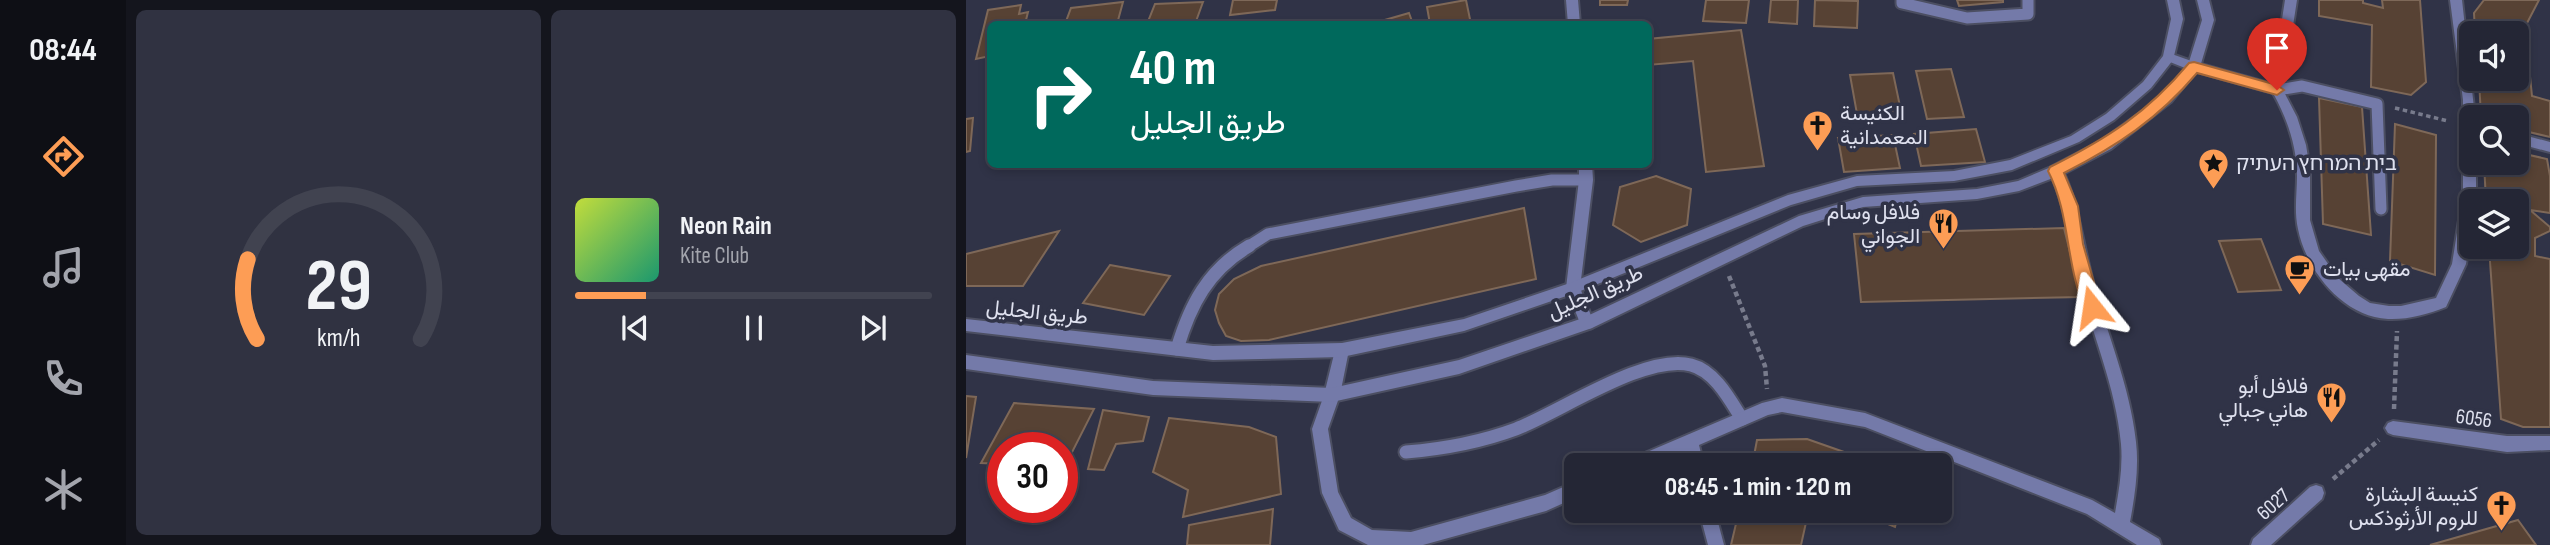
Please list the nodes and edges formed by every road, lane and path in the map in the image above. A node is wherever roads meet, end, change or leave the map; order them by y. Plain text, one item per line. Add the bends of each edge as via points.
1 (1572, 0) edge
2 (1902, 0) edge
3 (2028, 0) edge
4 (2173, 0) edge
5 (2203, 0) edge
6 (2291, 0) edge
7 (2456, 0) edge
8 (1574, 21) edge
9 (2169, 57) junction
10 (2194, 67) junction
11 (2277, 90) junction
12 (2378, 104) junction
13 (2468, 105) edge
14 (2459, 123) edge
15 (2529, 141) edge
16 (2550, 147) edge
17 (1585, 168) edge
18 (2056, 171) junction
19 (2470, 175) edge
20 (1586, 180) junction
21 (2381, 209) dead end
22 (1719, 258) junction
23 (1573, 288) junction
24 (2398, 315) junction
25 (1587, 323) junction
26 (966, 326) edge
27 (1177, 349) junction
28 (1342, 350) junction
29 (966, 362) edge
30 (1332, 395) junction
31 (1767, 408) junction
32 (1742, 419) junction
33 (2393, 428) junction
34 (1690, 440) junction
35 (2550, 443) edge
36 (1406, 452) dead end
37 (1661, 453) edge
38 (1693, 453) edge
39 (2316, 494) joint
40 (1564, 495) edge
41 (1710, 523) edge
42 (2121, 526) junction
43 (1716, 545) edge
44 (2154, 545) edge
45 (2259, 545) edge

1 - 8 street
2 - 3 lane via 1968,18 2028,14
4 - 9 street via 2177,19
5 - 10 street via 2208,20
6 - 11 street
7 - 13 street
9 - 10 street
9 - 23 street, طريق الجليل via 2147,86 2110,117 2075,139 2012,166 1954,176 1857,181 1788,200
10 - 11 street
10 - 18 street, طريق الجليل via 2167,99 2143,118 2106,145
11 - 12 lane via 2302,86
11 - 24 street via 2294,119 2304,166 2302,210 2311,250 2323,273 2359,307
12 - 14 path
12 - 21 lane
15 - 16 street
17 - 20 street
18 - 22 street, طريق الجليل via 2018,187 1977,194 1863,202 1799,222
18 - 42 street via 2070,206 2076,244 2128,431 2128,488
19 - 24 street via 2459,264 2441,303
20 - 23 street
20 - 27 lane via 1516,186 1268,234 1232,256 1208,279 1187,315
22 - 25 street, طريق الجليل
22 - 31 path via 1735,286 1765,366
23 - 25 street
23 - 28 street, طريق الجليل via 1464,325
24 - 33 path
25 - 30 street, طريق الجليل via 1459,367
26 - 27 street, طريق الجليل
27 - 28 street, طريق الجليل via 1213,353
28 - 30 street
29 - 30 street, طريق الجليل via 1153,388
30 - 40 street via 1320,429 1330,493 1345,524 1371,538 1411,540
31 - 32 street
31 - 42 street via 1782,405 1866,420 2092,508
32 - 34 street
32 - 36 lane via 1717,384 1690,365 1653,365 1517,428 1451,449
33 - 35 street, 6056 via 2507,444
33 - 39 path
34 - 37 street
34 - 38 street
39 - 45 street, 6027
41 - 43 street
42 - 44 street

